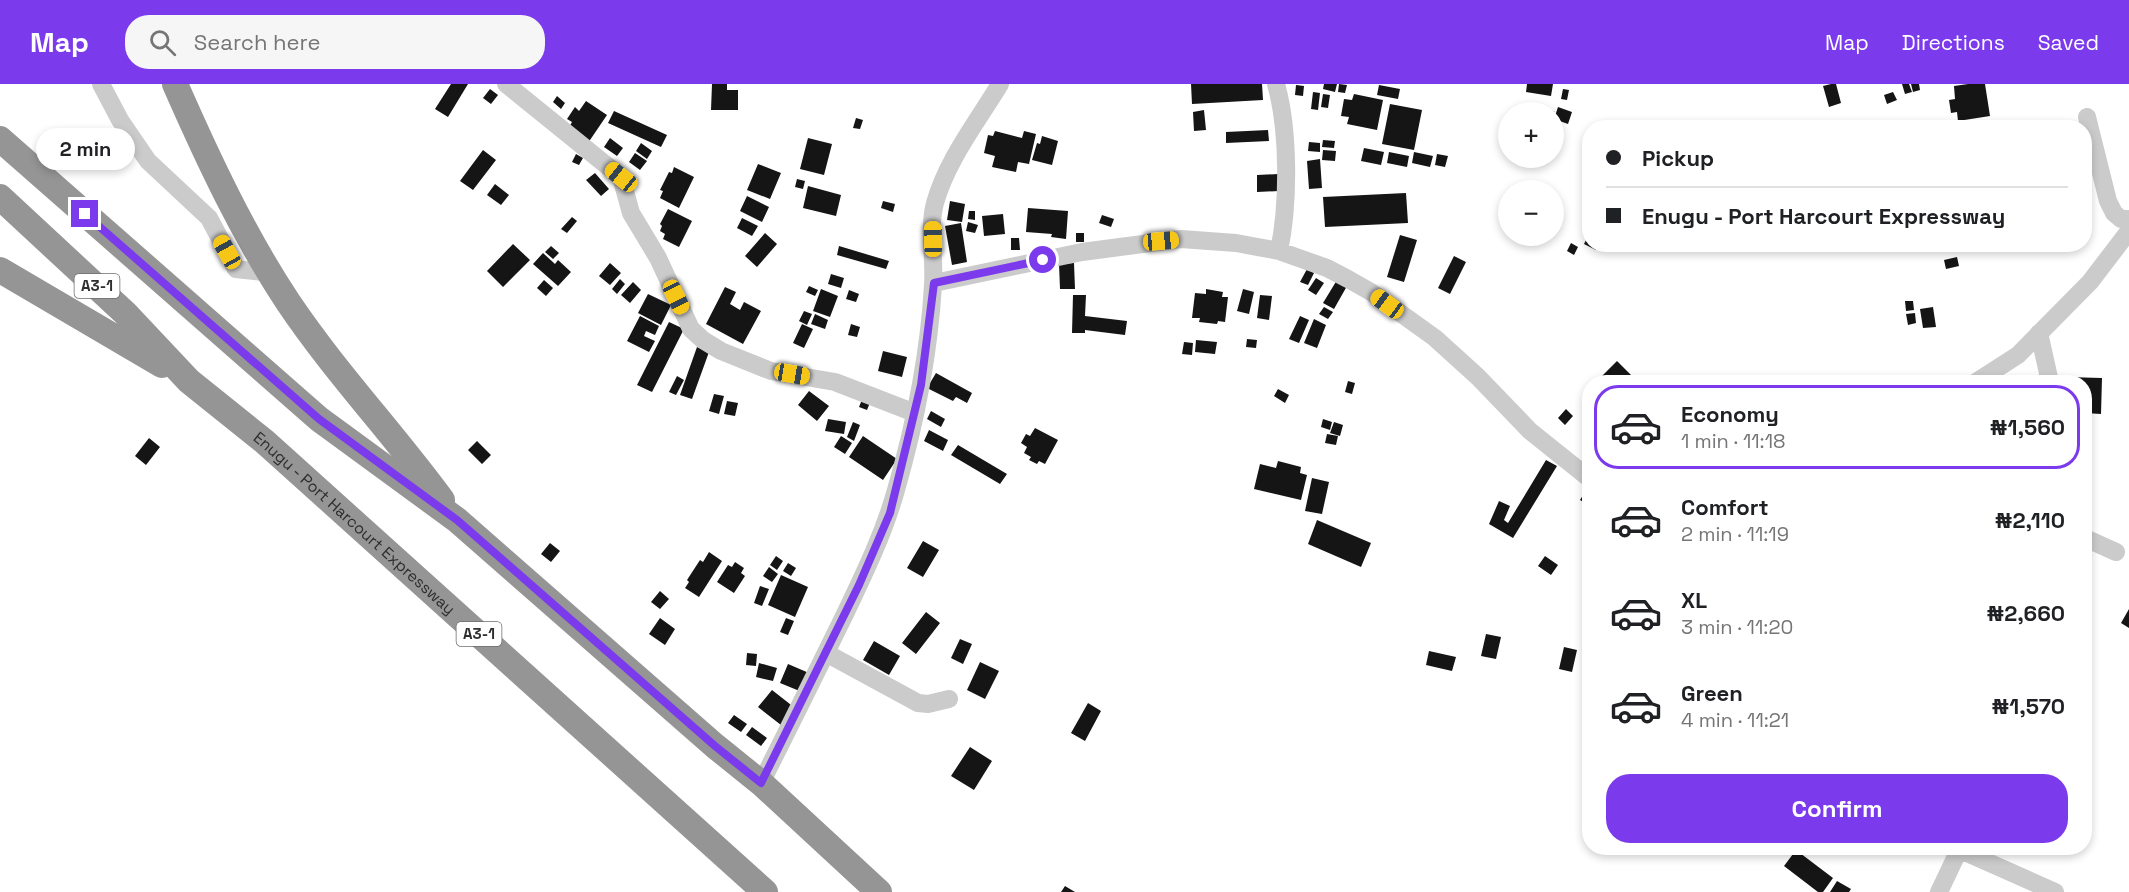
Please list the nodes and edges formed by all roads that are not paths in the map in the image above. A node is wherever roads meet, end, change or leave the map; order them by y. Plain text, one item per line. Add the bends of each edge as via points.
1 (101, 84) edge
2 (175, 84) edge
3 (506, 84) edge
4 (1000, 84) edge
5 (1276, 84) edge
6 (2087, 117) dead end
7 (2088, 120) edge
8 (2092, 137) edge
9 (0, 139) edge
10 (0, 197) edge
11 (2129, 219) edge
12 (2129, 231) edge
13 (1279, 251) junction
14 (0, 270) edge
15 (271, 273) junction
16 (934, 283) junction
17 (2039, 333) junction
18 (1987, 375) edge
19 (2050, 375) edge
20 (189, 381) junction
21 (915, 413) junction
22 (1582, 473) edge
23 (457, 520) junction
24 (2092, 541) edge
25 (2116, 552) dead end
26 (826, 653) junction
27 (949, 699) dead end
28 (761, 783) junction
29 (1954, 855) edge
30 (1971, 855) edge
31 (765, 892) edge
32 (879, 892) edge
33 (1939, 892) edge
34 (2055, 892) edge

1 - 15 street via 148,161 209,218 236,268
2 - 15 highway via 211,167
3 - 21 street via 621,177 631,213 691,329 703,340 771,371 835,382
4 - 16 street via 940,187 933,217
5 - 13 street via 1284,134 1286,199
6 - 7 street
8 - 11 street via 2108,201 2114,213
9 - 23 highway, A3-1 via 319,419
10 - 20 highway, Enugu - Port Harcourt Expressway / A3-1 via 125,313
12 - 17 street via 2090,282
13 - 16 street via 1181,239 1082,252
13 - 22 street via 1348,279 1435,338 1530,431
14 - 20 highway
15 - 23 highway via 344,378
16 - 21 street
17 - 18 street via 2018,355
17 - 19 street
20 - 31 highway, Enugu - Port Harcourt Expressway / A3-1 via 265,442
21 - 26 street via 883,531
23 - 28 highway, A3-1
24 - 25 street
26 - 27 street via 918,703
26 - 28 street
28 - 32 highway, A3-1
29 - 33 street
30 - 34 street

